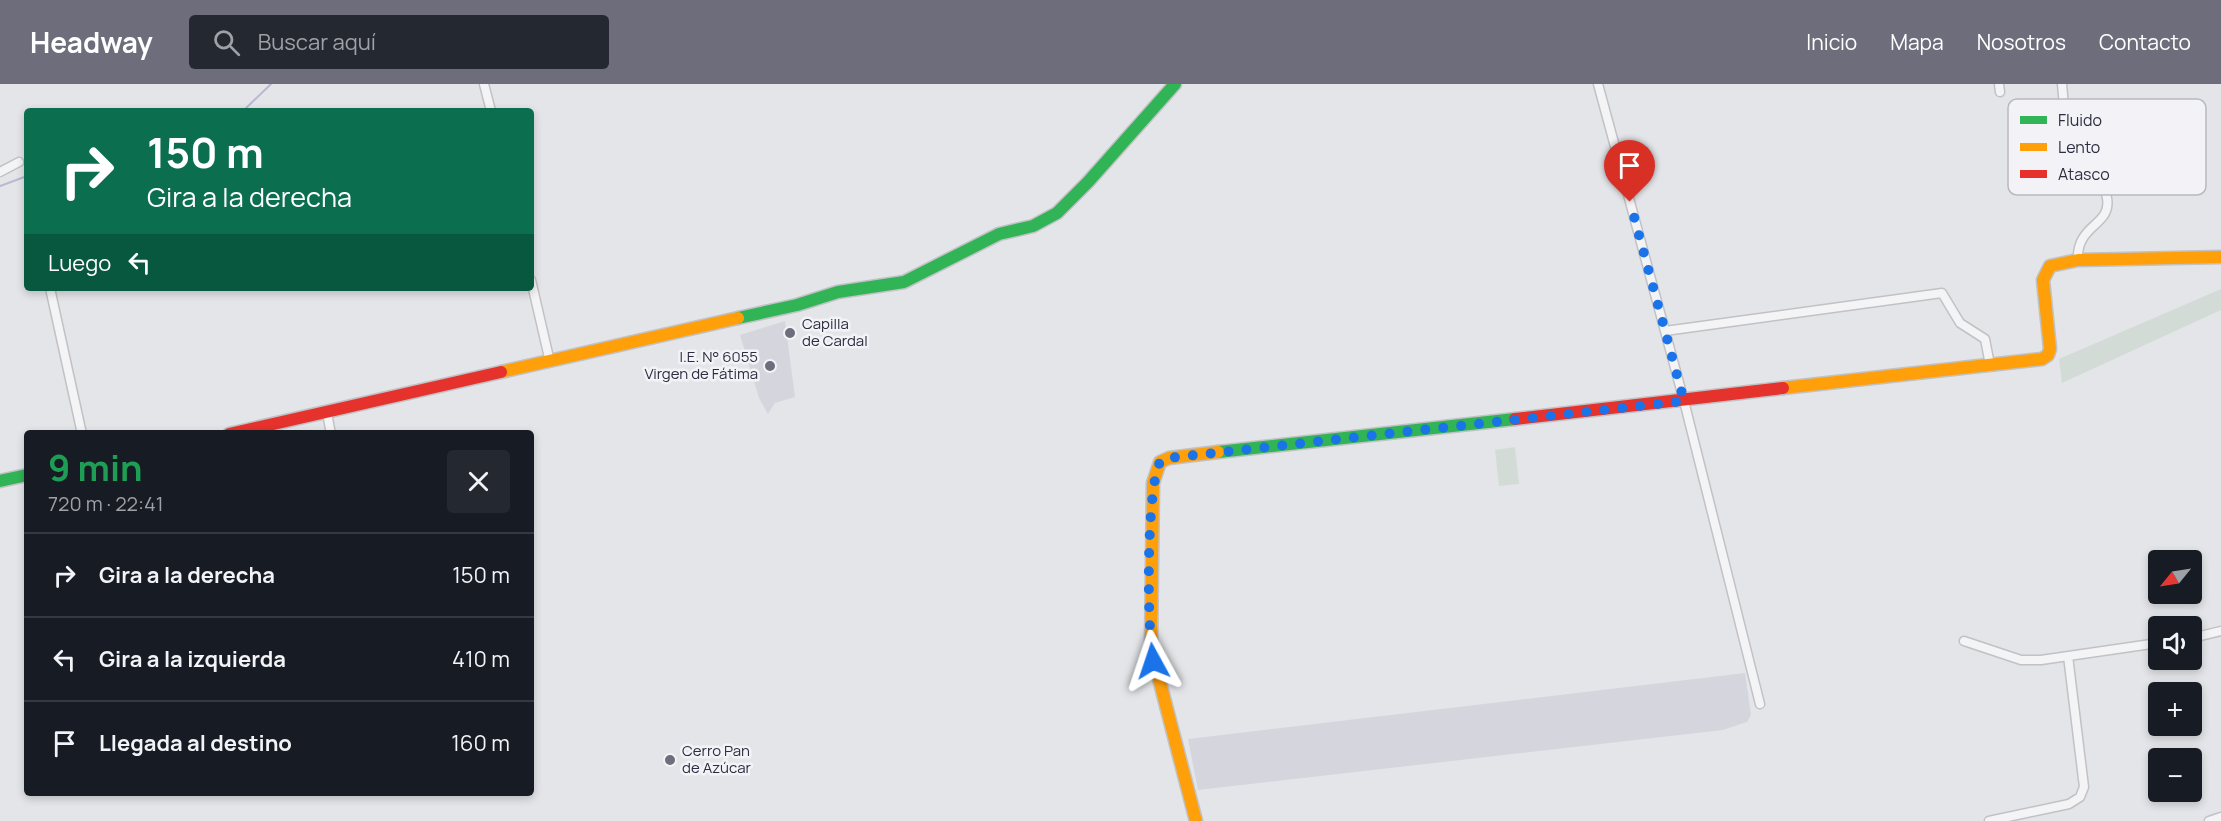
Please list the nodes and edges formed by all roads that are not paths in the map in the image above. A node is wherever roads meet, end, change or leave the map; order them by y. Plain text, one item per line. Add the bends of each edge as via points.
1 (484, 84) edge
2 (1175, 84) edge
3 (1598, 84) edge
4 (2062, 84) edge
5 (2064, 99) edge
6 (490, 108) edge
7 (19, 162) dead end
8 (0, 172) edge
9 (2107, 195) edge
10 (2221, 257) edge
11 (2078, 260) junction
12 (51, 291) edge
13 (534, 291) edge
14 (1665, 331) junction
15 (550, 362) junction
16 (1990, 365) junction
17 (1684, 401) junction
18 (327, 413) junction
19 (81, 430) edge
20 (248, 430) edge
21 (330, 430) edge
22 (24, 476) edge
23 (0, 481) edge
24 (2221, 631) edge
25 (2202, 636) edge
26 (1964, 641) dead end
27 (2148, 644) edge
28 (2068, 656) junction
29 (1760, 704) dead end
30 (2221, 817) edge
31 (1196, 821) edge
32 (1989, 821) edge
33 (2209, 821) edge

1 - 6 street
2 - 15 street via 1088,182 1057,213 1042,222 999,234 904,282 838,292
3 - 14 street
4 - 5 street
7 - 8 street
9 - 11 street via 2105,213 2077,245
10 - 11 street
11 - 16 street via 2053,265 2044,273 2049,355
12 - 19 street
13 - 15 street
14 - 16 street via 1942,293 1960,323 1985,339
14 - 17 street
15 - 18 street
16 - 17 street
17 - 29 street
17 - 31 street via 1160,462 1153,483 1151,648
18 - 20 street
18 - 21 street
22 - 23 street
24 - 25 street
26 - 28 street via 2021,660
27 - 28 street
28 - 32 street via 2084,787 2080,797 2069,804
30 - 33 street

